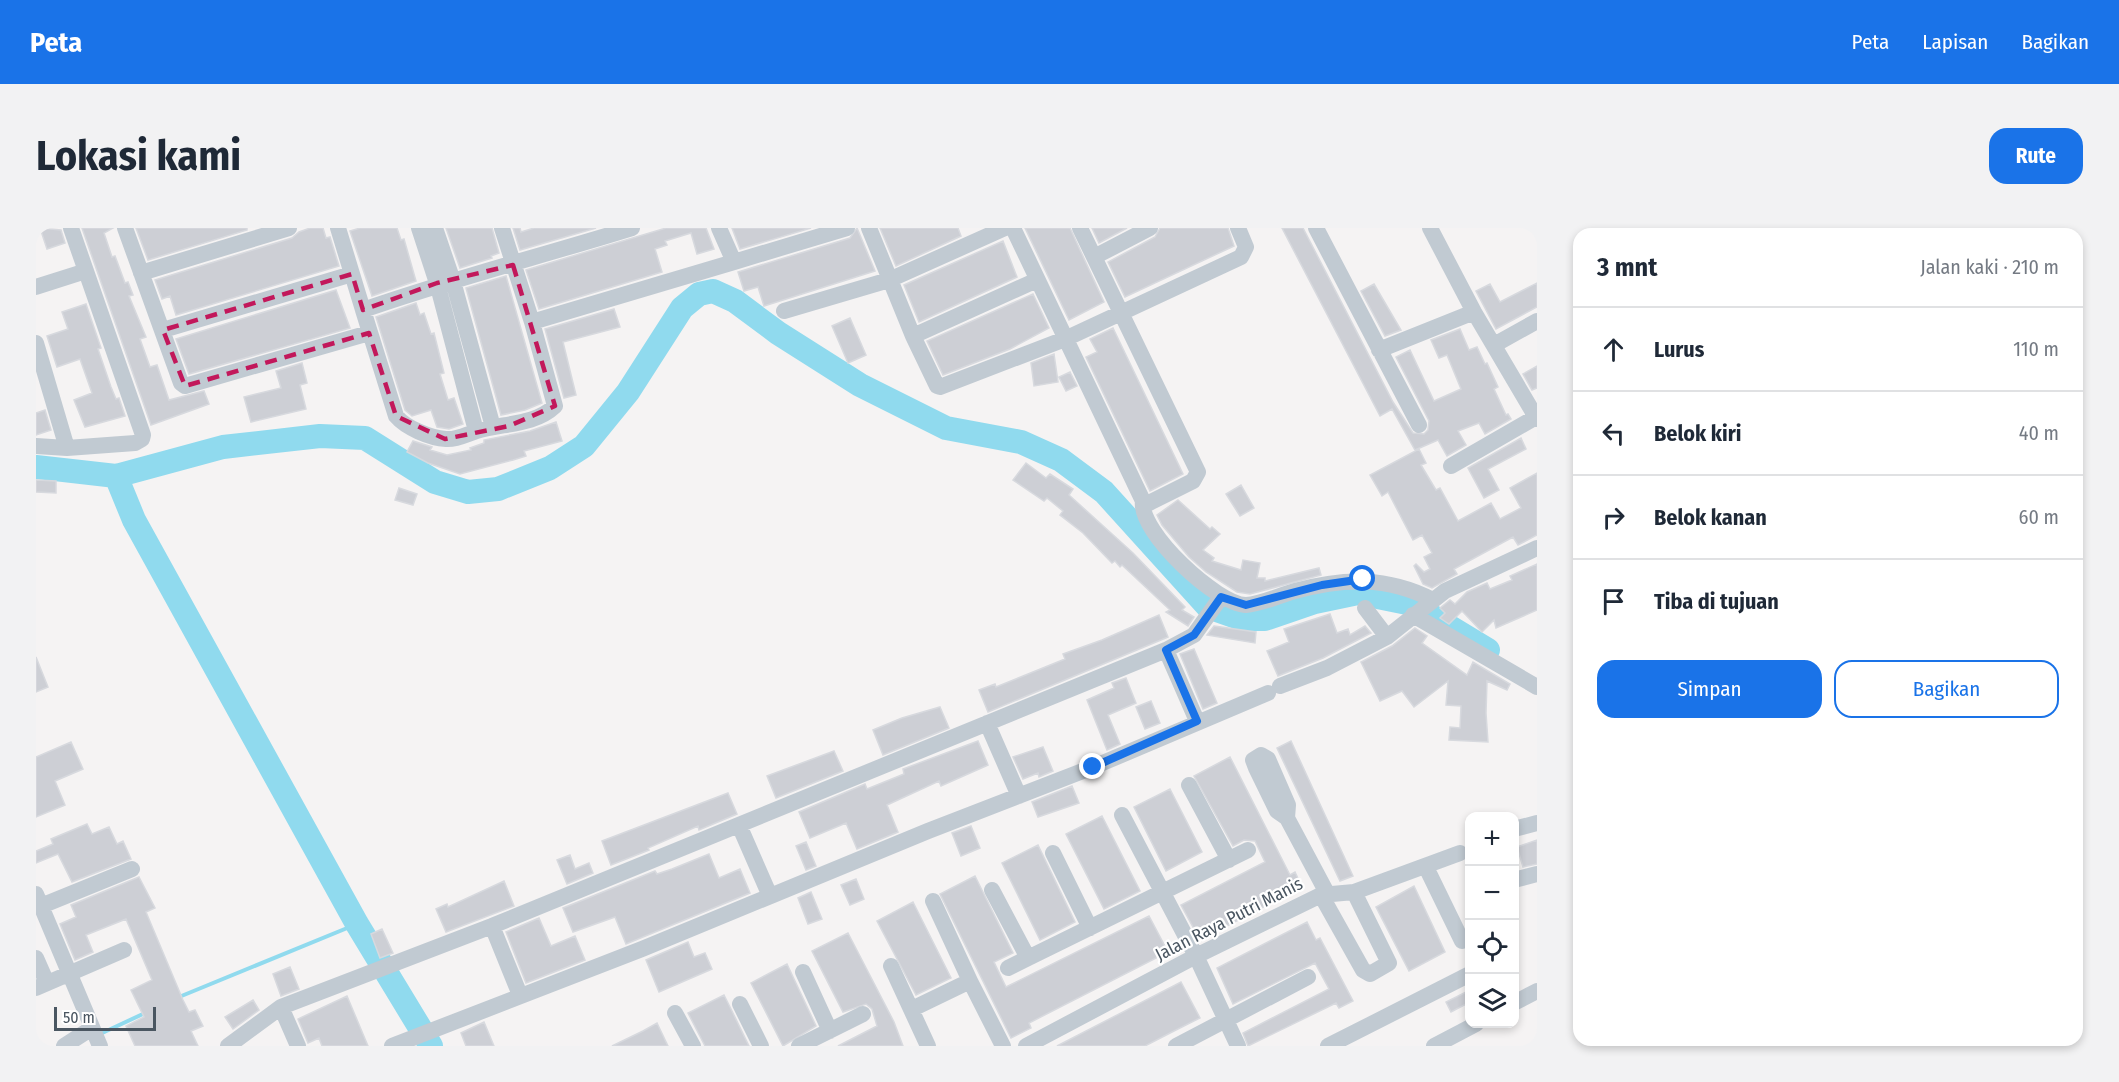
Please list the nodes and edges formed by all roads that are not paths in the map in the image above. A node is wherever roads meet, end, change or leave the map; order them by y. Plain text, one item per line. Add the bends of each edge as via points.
1 (71, 228) edge
2 (124, 228) edge
3 (289, 228) edge
4 (338, 228) edge
5 (419, 228) edge
6 (435, 228) edge
7 (502, 228) edge
8 (632, 228) edge
9 (718, 228) edge
10 (847, 228) edge
11 (868, 228) edge
12 (1005, 228) edge
13 (1013, 228) edge
14 (1080, 228) edge
15 (1150, 228) edge
16 (1238, 228) edge
17 (1316, 228) edge
18 (1430, 228) edge
19 (1094, 256) junction
20 (734, 262) junction
21 (513, 265) junction
22 (86, 271) junction
23 (141, 273) junction
24 (352, 274) junction
25 (889, 280) junction
26 (1037, 280) junction
27 (445, 282) junction
28 (36, 287) edge
29 (363, 310) junction
30 (784, 311) dead end
31 (1120, 312) junction
32 (1474, 312) junction
33 (1537, 321) edge
34 (532, 322) junction
35 (163, 330) junction
36 (369, 333) junction
37 (913, 336) junction
38 (1065, 339) junction
39 (36, 344) edge
40 (1494, 345) junction
41 (1379, 350) junction
42 (1537, 418) edge
43 (1419, 425) dead end
44 (493, 427) junction
45 (476, 431) junction
46 (36, 446) edge
47 (67, 448) junction
48 (1452, 466) dead end
49 (1143, 501) junction
50 (1537, 548) edge
51 (1220, 598) junction
52 (1365, 608) dead end
53 (1423, 608) junction
54 (1387, 637) junction
55 (1166, 650) junction
56 (1537, 687) edge
57 (1197, 721) junction
58 (987, 723) junction
59 (1189, 785) dead end
60 (1019, 796) junction
61 (1122, 815) dead end
62 (1287, 818) dead end
63 (1537, 823) edge
64 (739, 825) junction
65 (1519, 828) edge
66 (1248, 850) dead end
67 (1053, 853) dead end
68 (1460, 853) dead end
69 (1229, 860) junction
70 (1426, 867) junction
71 (132, 869) dead end
72 (1537, 874) edge
73 (1519, 879) edge
74 (992, 890) dead end
75 (1354, 892) junction
76 (1162, 894) junction
77 (1324, 894) junction
78 (770, 896) junction
79 (39, 900) edge
80 (933, 901) dead end
81 (492, 926) junction
82 (1090, 928) junction
83 (1462, 941) dead end
84 (124, 950) dead end
85 (1196, 956) junction
86 (36, 958) edge
87 (1028, 958) junction
88 (891, 966) dead end
89 (1008, 968) dead end
90 (803, 972) dead end
91 (70, 974) junction
92 (1308, 977) dead end
93 (1465, 977) edge
94 (970, 981) junction
95 (42, 986) edge
96 (1537, 992) edge
97 (520, 995) junction
98 (1519, 1001) edge
99 (740, 1004) dead end
100 (281, 1007) junction
101 (912, 1009) junction
102 (675, 1013) dead end
103 (863, 1014) dead end
104 (1226, 1020) junction
105 (1467, 1028) edge
106 (830, 1031) junction
107 (95, 1036) edge
108 (400, 1043) edge
109 (64, 1046) edge
110 (228, 1046) edge
111 (298, 1046) edge
112 (693, 1046) edge
113 (761, 1046) edge
114 (799, 1046) edge
115 (928, 1046) edge
116 (1003, 1046) edge
117 (1026, 1046) edge
118 (1176, 1046) edge
119 (1238, 1046) edge
120 (1328, 1046) edge
121 (1434, 1046) edge

1 - 22 street
2 - 23 street
3 - 23 street
4 - 24 street
5 - 27 street
6 - 27 street
7 - 21 street
8 - 21 street
9 - 20 street
10 - 20 street
11 - 25 street
12 - 25 street
13 - 26 street
14 - 19 street
15 - 19 street
16 - 31 street via 1246,248 1241,257
17 - 41 street
18 - 32 street
19 - 31 street
20 - 34 street
21 - 27 street
21 - 34 street
22 - 28 street
22 - 47 street via 143,435 135,443
23 - 35 street
24 - 29 street
24 - 35 street
25 - 30 street
25 - 37 street
26 - 37 street
26 - 38 street
27 - 29 street
27 - 44 street
27 - 45 street
29 - 36 street
31 - 38 street
31 - 49 street via 1198,472 1193,481 1149,503
32 - 40 street
32 - 41 street
33 - 40 street
34 - 44 street via 555,406 509,426
35 - 36 street via 185,386
36 - 45 street via 398,419 445,439
37 - 38 street via 940,387
38 - 49 street
39 - 47 street
40 - 42 street
41 - 43 street
42 - 48 street
44 - 45 street
46 - 47 street
49 - 51 street via 1143,515 1164,546 1219,591
50 - 53 street via 1445,591
51 - 53 street via 1246,605 1304,588 1363,579 1401,585
51 - 55 street via 1189,639
52 - 54 street
53 - 54 street
53 - 56 street
54 - 57 street via 1230,711
55 - 57 street
55 - 58 street
57 - 60 street
58 - 60 street
58 - 64 street
59 - 69 street
60 - 78 street
61 - 76 street
62 - 77 street
63 - 65 street
64 - 78 street
64 - 81 street
66 - 69 street
67 - 82 street
68 - 70 street, Jalan Raya Putri Manis
69 - 76 street
70 - 75 street, Jalan Raya Putri Manis
70 - 83 street
71 - 79 street
72 - 73 street
74 - 87 street
75 - 77 street, Jalan Raya Putri Manis
75 - 77 street via 1389,963 1370,974 1363,970
76 - 82 street
76 - 85 street
77 - 85 street, Jalan Raya Putri Manis
78 - 97 street
79 - 91 street
80 - 94 street
81 - 97 street
81 - 100 street
82 - 87 street
84 - 91 street
85 - 104 street
85 - 117 street, Jalan Raya Putri Manis
86 - 95 street
87 - 89 street
88 - 101 street
90 - 106 street
91 - 95 street
91 - 107 street
92 - 104 street
93 - 120 street
94 - 101 street
94 - 116 street
96 - 98 street
97 - 108 street
99 - 113 street
100 - 110 street
100 - 111 street
101 - 115 street
102 - 112 street
103 - 106 street
104 - 118 street
104 - 119 street
105 - 121 street
106 - 114 street
107 - 109 street

